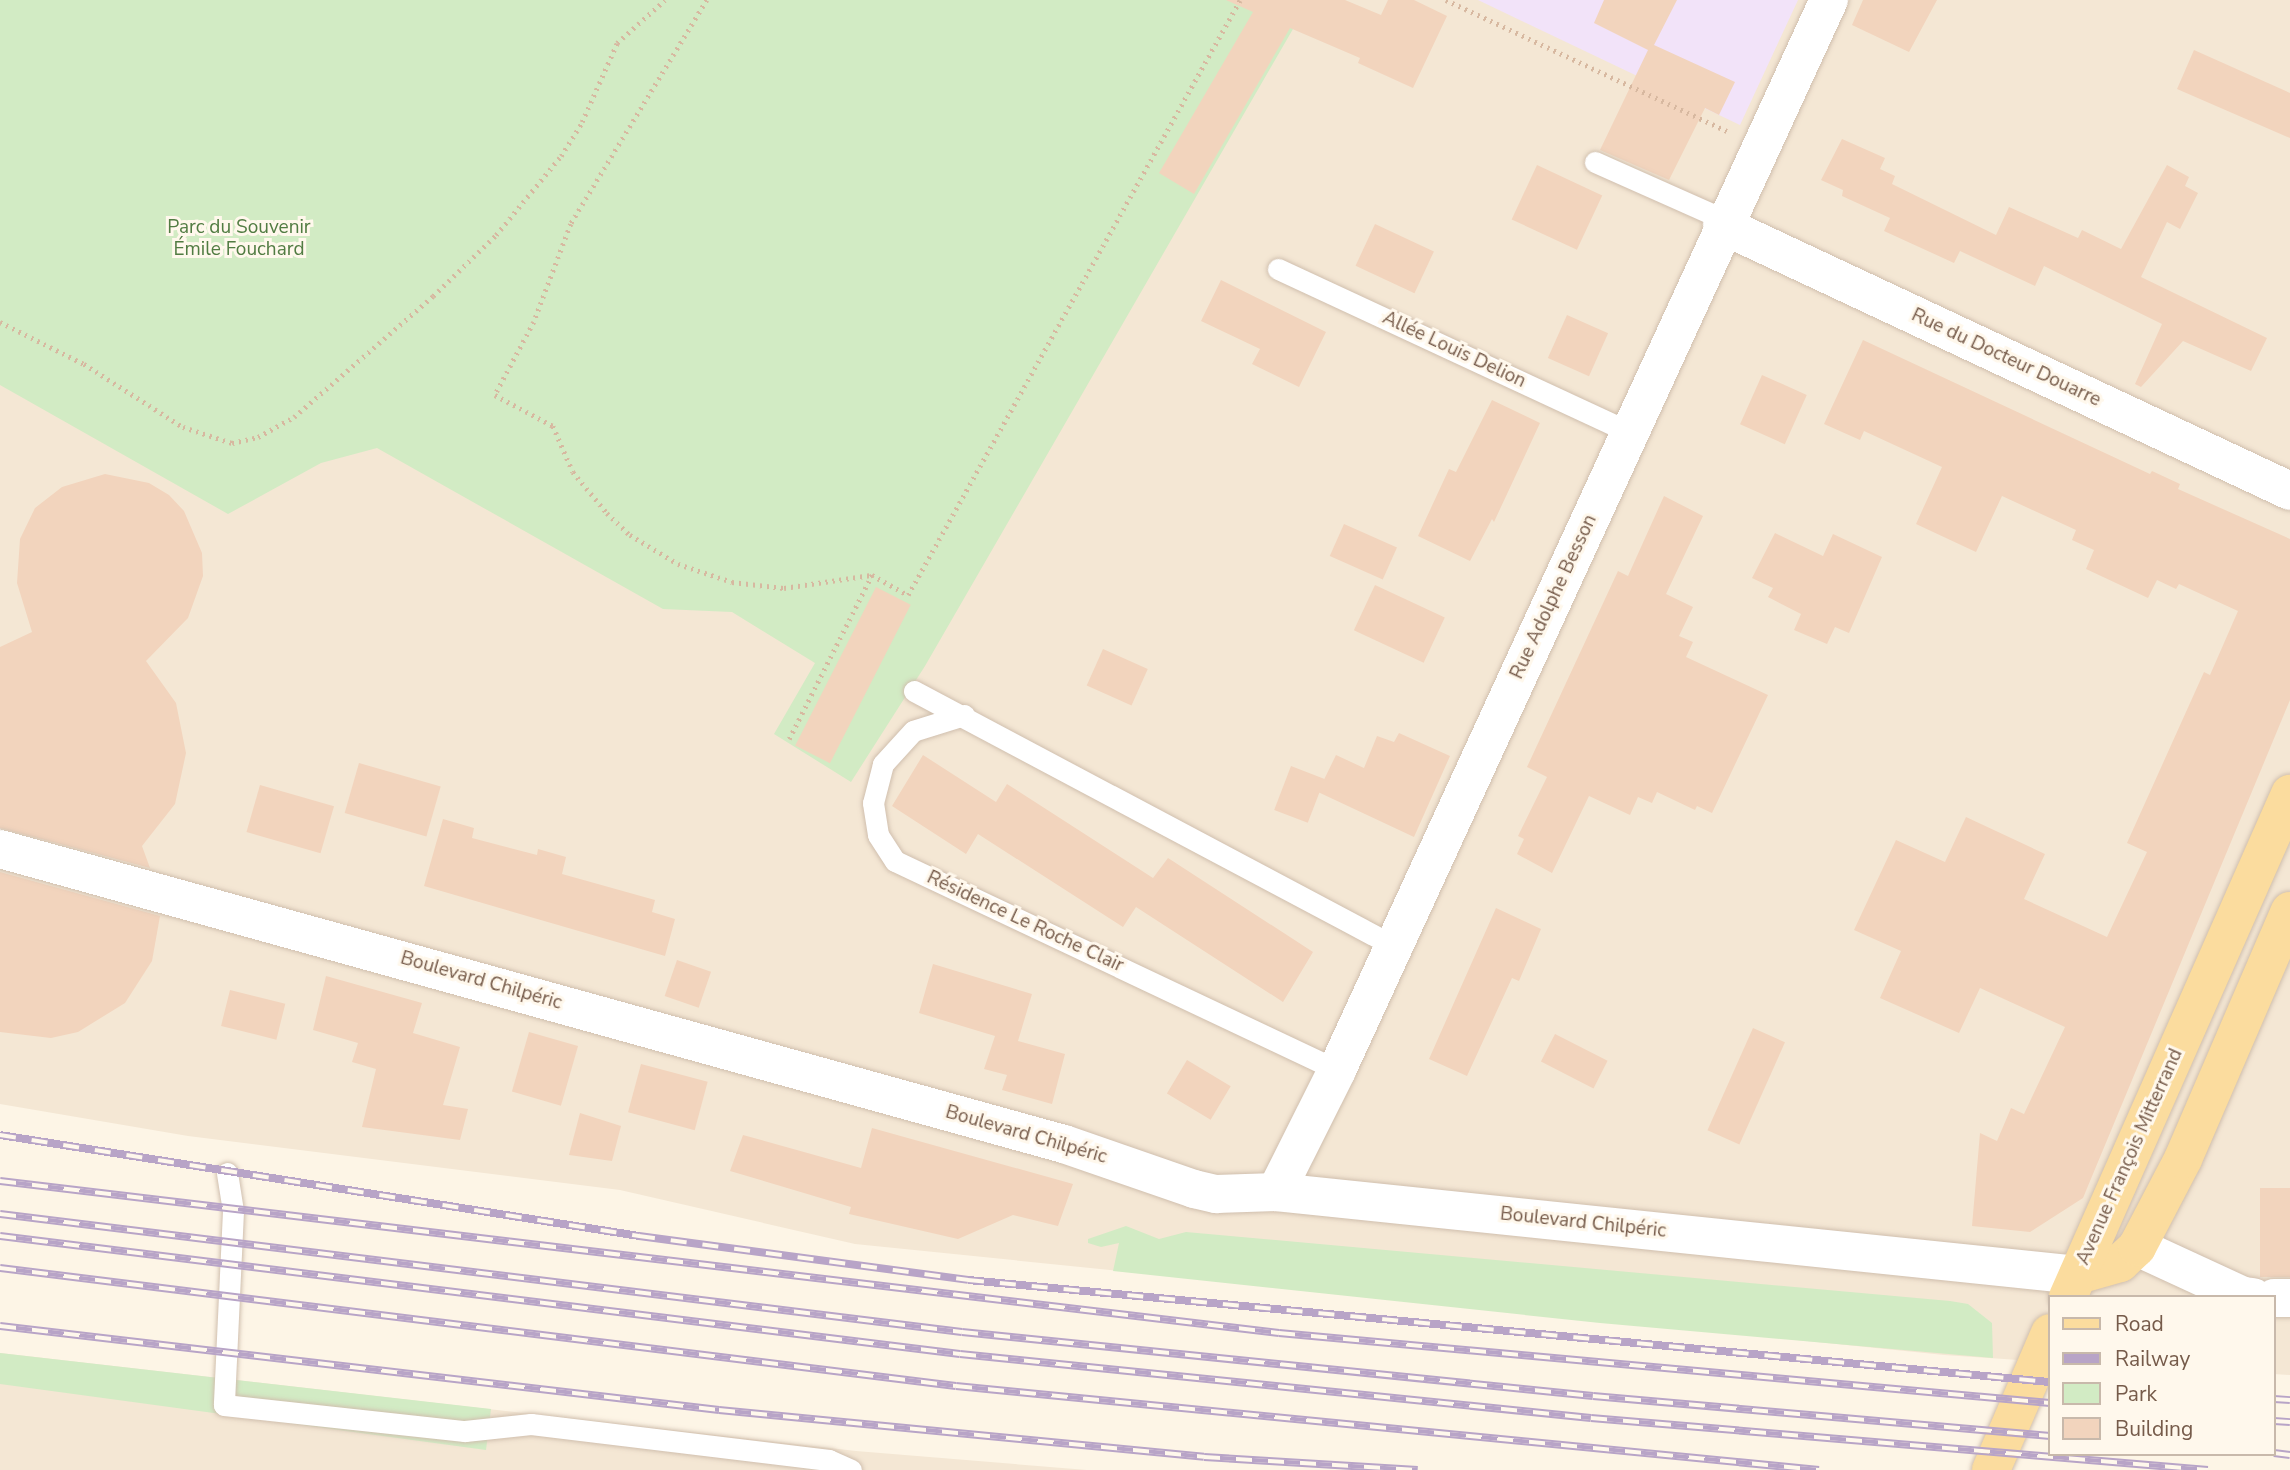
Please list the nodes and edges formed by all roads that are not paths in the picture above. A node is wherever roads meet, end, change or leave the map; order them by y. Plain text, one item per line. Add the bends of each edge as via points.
1 (1829, 0) edge
2 (1595, 162) dead end
3 (1724, 222) junction
4 (1278, 269) dead end
5 (1629, 432) junction
6 (2290, 491) edge
7 (914, 691) dead end
8 (964, 715) junction
9 (2290, 793) edge
10 (0, 849) edge
11 (2290, 911) edge
12 (1394, 946) junction
13 (1337, 1070) junction
14 (227, 1173) dead end
15 (1276, 1192) junction
16 (2137, 1247) junction
17 (2073, 1286) edge
18 (2241, 1295) edge
19 (2048, 1337) edge
20 (851, 1470) edge
21 (1991, 1470) edge

1 - 3 street, Rue Adolphe Besson
2 - 3 lane
3 - 5 street, Rue Adolphe Besson
3 - 6 street, Rue du Docteur Douarre
4 - 5 lane, Allée Louis Delion
5 - 12 street, Rue Adolphe Besson
7 - 8 lane
8 - 12 lane
8 - 13 lane, Résidence Le Roche Clair via 939,719 913,731 883,764 873,803 878,835 895,861
9 - 17 main road, Avenue François Mitterrand
10 - 15 street, Boulevard Chilpéric via 1064,1144 1194,1189 1216,1194
11 - 16 main road, Avenue François Mitterrand via 2183,1159
12 - 13 street, Rue Adolphe Besson
13 - 15 street, Rue Adolphe Besson
14 - 20 lane via 233,1211 224,1405 465,1431 531,1424 829,1460
15 - 17 street, Boulevard Chilpéric
16 - 17 main road, Avenue François Mitterrand via 2120,1263
16 - 18 street
19 - 21 main road

